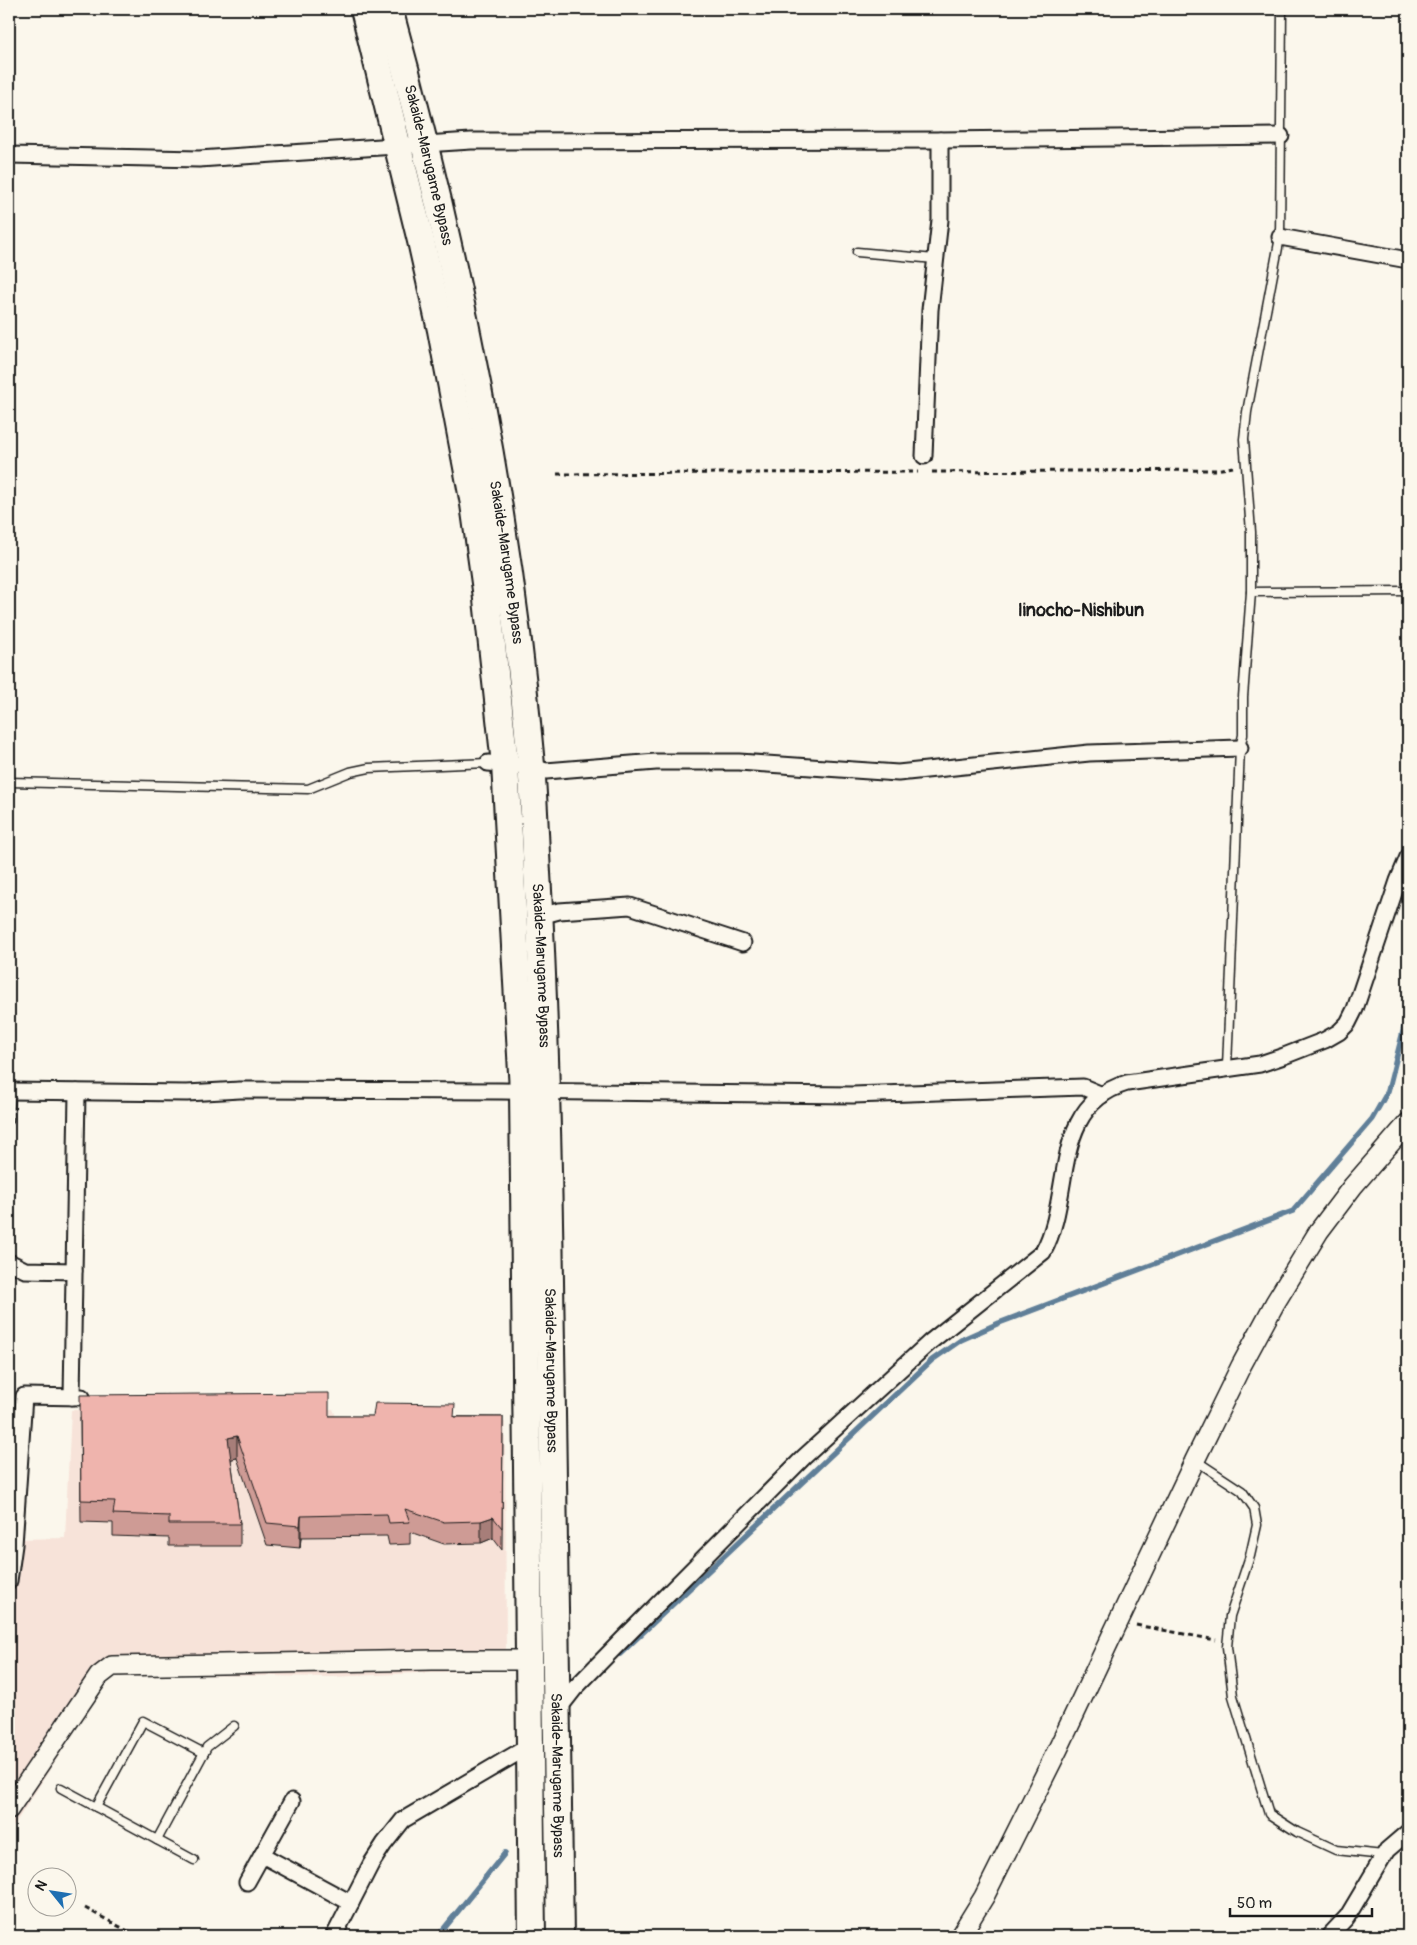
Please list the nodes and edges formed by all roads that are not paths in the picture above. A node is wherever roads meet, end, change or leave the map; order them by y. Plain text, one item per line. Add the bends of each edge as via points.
1 (364, 9) edge
2 (389, 9) edge
3 (1282, 9) edge
4 (1281, 136) junction
5 (940, 140) junction
6 (425, 144) junction
7 (398, 146) junction
8 (9, 155) edge
9 (1280, 237) junction
10 (857, 252) dead end
11 (935, 259) junction
12 (1408, 260) edge
13 (924, 456) dead end
14 (1408, 591) edge
15 (1251, 592) junction
16 (1240, 748) junction
17 (496, 764) junction
18 (531, 766) junction
19 (9, 782) edge
20 (1408, 857) edge
21 (540, 916) junction
22 (743, 943) dead end
23 (1227, 1067) junction
24 (10, 1091) edge
25 (535, 1091) junction
26 (78, 1092) junction
27 (1102, 1095) junction
28 (9, 1120) edge
29 (1408, 1123) edge
30 (9, 1262) edge
31 (74, 1271) junction
32 (72, 1397) junction
33 (97, 1398) edge
34 (1194, 1460) junction
35 (9, 1581) edge
36 (530, 1660) junction
37 (557, 1712) junction
38 (234, 1726) dead end
39 (531, 1745) junction
40 (204, 1753) junction
41 (61, 1788) dead end
42 (292, 1800) dead end
43 (96, 1807) junction
44 (9, 1809) edge
45 (1408, 1832) edge
46 (157, 1840) junction
47 (262, 1855) junction
48 (1383, 1855) junction
49 (194, 1860) dead end
50 (247, 1882) dead end
51 (351, 1903) junction
52 (334, 1936) edge
53 (532, 1936) edge
54 (560, 1936) edge
55 (960, 1936) edge
56 (1329, 1936) edge

1 - 7 highway, Sakaide-Marugame Bypass
2 - 6 highway, Sakaide-Marugame Bypass
3 - 4 lane
4 - 5 street
4 - 9 lane
5 - 6 street via 471,141
5 - 11 street via 940,220
6 - 7 street
6 - 18 highway, Sakaide-Marugame Bypass via 466,327 498,496
7 - 8 street via 199,159
7 - 17 highway, Sakaide-Marugame Bypass via 441,330 474,504 486,590
9 - 12 street
9 - 15 lane via 1244,439 1251,532
10 - 11 lane
11 - 13 street
14 - 15 lane
15 - 16 lane
16 - 18 street via 1089,753 898,773 740,762 656,762 546,771
16 - 23 lane
17 - 18 street
17 - 19 lane via 369,768 308,789
17 - 25 highway, Sakaide-Marugame Bypass
18 - 21 highway, Sakaide-Marugame Bypass
20 - 23 street via 1348,1024 1325,1040 1284,1056 1260,1064
21 - 22 street via 559,911 630,906
21 - 25 highway, Sakaide-Marugame Bypass
23 - 27 street via 1127,1083
24 - 26 street
24 - 28 lane
25 - 26 street
25 - 27 street via 853,1095 1083,1087
25 - 36 highway, Sakaide-Marugame Bypass
25 - 37 highway, Sakaide-Marugame Bypass
26 - 31 street
27 - 37 street via 1081,1117 1074,1130 1050,1241 1043,1252 930,1342 804,1457 575,1688
29 - 34 street via 1319,1231 1275,1303
30 - 31 street via 25,1270
31 - 32 street
32 - 33 street
32 - 35 street via 24,1396
34 - 48 lane via 1242,1491 1254,1508 1257,1525 1230,1616 1227,1642 1233,1696 1268,1814 1336,1850
34 - 55 street via 1058,1749 984,1897
36 - 39 highway, Sakaide-Marugame Bypass
36 - 44 street via 112,1666 99,1676
37 - 39 street
37 - 54 highway, Sakaide-Marugame Bypass
38 - 40 lane
39 - 51 street via 403,1820 370,1864
39 - 53 highway, Sakaide-Marugame Bypass
40 - 43 lane via 143,1721
40 - 46 lane
41 - 43 lane
42 - 47 street
43 - 46 lane
45 - 48 street
46 - 49 lane
47 - 50 street
47 - 51 street
48 - 56 street via 1347,1917
51 - 52 street

